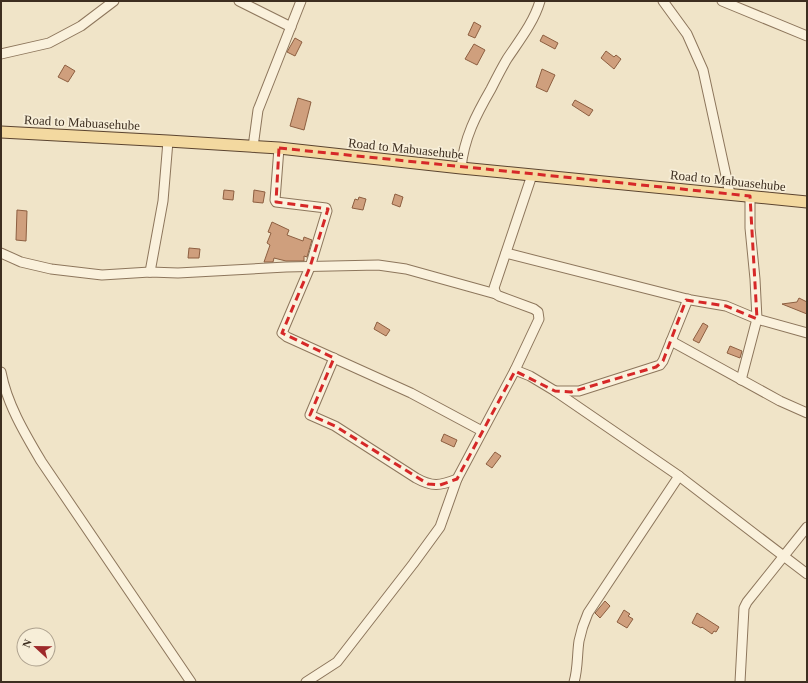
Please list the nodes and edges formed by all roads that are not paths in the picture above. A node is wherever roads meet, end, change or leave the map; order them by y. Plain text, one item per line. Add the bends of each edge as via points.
1 (114, 1) edge
2 (239, 1) edge
3 (301, 1) edge
4 (540, 1) edge
5 (662, 1) edge
6 (722, 1) edge
7 (290, 27) junction
8 (807, 36) edge
9 (1, 54) edge
10 (1, 132) edge
11 (168, 141) junction
12 (253, 147) junction
13 (279, 148) junction
14 (461, 168) junction
15 (532, 175) junction
16 (730, 194) junction
17 (750, 196) junction
18 (807, 202) edge
19 (1, 253) edge
20 (506, 253) junction
21 (310, 267) junction
22 (150, 272) junction
23 (496, 294) junction
24 (688, 300) junction
25 (757, 319) junction
26 (807, 334) edge
27 (671, 341) junction
28 (334, 358) junction
29 (515, 370) junction
30 (1, 372) edge
31 (742, 380) junction
32 (555, 391) junction
33 (807, 413) edge
34 (482, 431) junction
35 (679, 476) junction
36 (457, 479) junction
37 (807, 527) edge
38 (784, 558) junction
39 (807, 574) edge
40 (191, 682) edge
41 (306, 682) edge
42 (574, 682) edge
43 (740, 682) edge

1 - 9 street via 81,26 55,40
2 - 7 street
3 - 7 street
4 - 14 street via 534,16 479,110 466,138
5 - 16 street via 687,34 703,70
6 - 8 street
7 - 12 street via 258,110
10 - 11 main road, Road to Mabuasehube
11 - 12 main road, Road to Mabuasehube
11 - 22 street via 163,201
12 - 13 main road, Road to Mabuasehube
13 - 14 main road, Road to Mabuasehube
13 - 21 street via 276,202 326,208 327,212
14 - 15 main road, Road to Mabuasehube
15 - 16 main road, Road to Mabuasehube
15 - 20 street
16 - 17 main road, Road to Mabuasehube
17 - 18 main road, Road to Mabuasehube
17 - 25 street
19 - 22 street via 28,264 78,273 102,275
20 - 23 street via 494,288
20 - 24 street
21 - 22 street
21 - 23 street via 378,265 406,269
21 - 28 street via 282,333
23 - 29 street via 534,309 539,315
24 - 25 street via 726,306
24 - 27 street
25 - 26 street
25 - 31 street
27 - 31 street
27 - 32 street via 663,361 656,367 579,391
28 - 34 street via 411,393
28 - 36 street via 310,415 335,426 428,484 440,485
29 - 32 street
29 - 34 street
30 - 40 street via 12,407 41,461
31 - 33 street
32 - 35 street
34 - 36 street
35 - 38 street
35 - 42 street via 588,613 579,640
36 - 41 street via 440,527 413,564 337,662
37 - 38 street
38 - 39 street
38 - 43 street via 744,608

